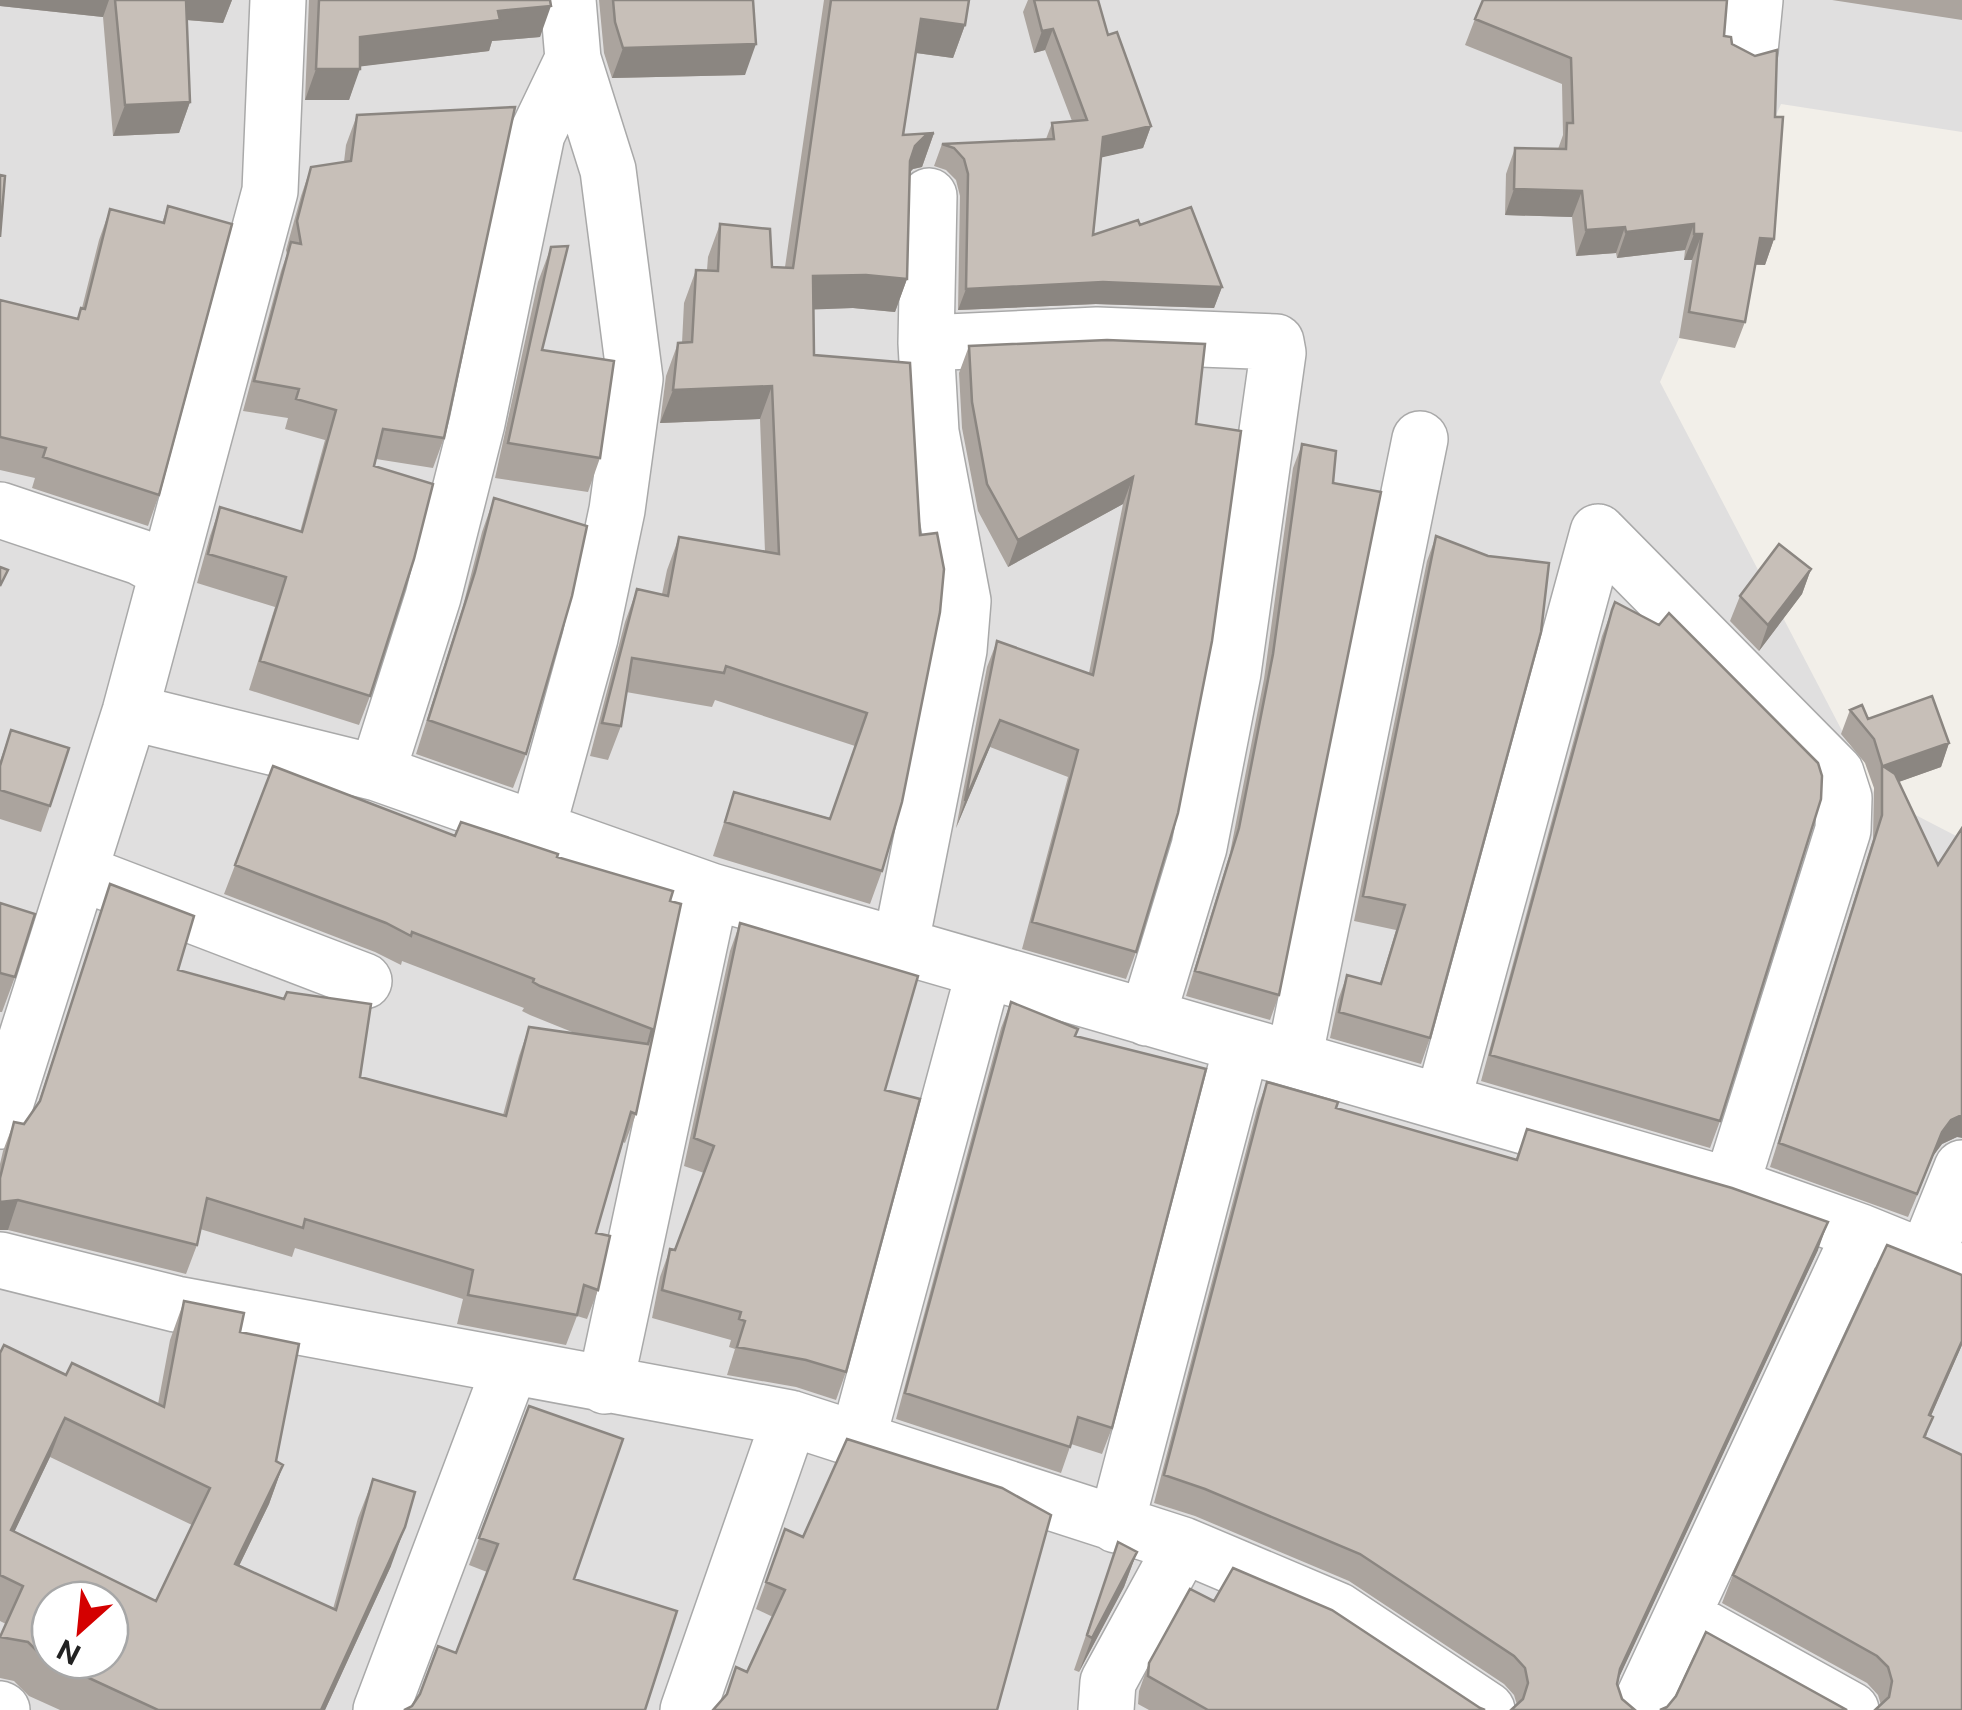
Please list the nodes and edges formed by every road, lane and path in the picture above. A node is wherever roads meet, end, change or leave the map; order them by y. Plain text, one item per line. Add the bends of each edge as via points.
1 (278, 0) edge
2 (568, 0) edge
3 (574, 59) junction
4 (929, 196) dead end
5 (926, 342) junction
6 (1420, 439) dead end
7 (0, 510) edge
8 (168, 572) junction
9 (130, 712) junction
10 (376, 774) junction
11 (537, 830) junction
12 (79, 872) junction
13 (712, 891) junction
14 (900, 947) junction
15 (984, 972) junction
16 (364, 981) dead end
17 (1147, 1018) junction
18 (1268, 1052) junction
19 (1443, 1100) junction
20 (0, 1121) edge
21 (1962, 1168) edge
22 (1731, 1186) junction
23 (1861, 1232) junction
24 (0, 1260) edge
25 (1944, 1265) edge
26 (510, 1368) junction
27 (605, 1386) junction
28 (790, 1418) junction
29 (857, 1442) junction
30 (1116, 1524) junction
31 (1183, 1545) junction
32 (1682, 1616) junction
33 (1107, 1709) edge
34 (381, 1710) edge
35 (688, 1710) edge
36 (1487, 1710) edge
37 (1638, 1710) edge
38 (1851, 1710) edge

1 - 8 street via 270,191
2 - 3 street
3 - 10 street via 537,134 472,442 433,597
3 - 11 street via 608,170 635,379 594,620
4 - 5 street
5 - 14 street via 931,432 963,601 960,650
5 - 17 street via 1096,335 1276,342 1233,673 1198,847
6 - 18 street
7 - 8 street
8 - 9 street
9 - 10 street
9 - 12 street
10 - 11 street
11 - 13 street
12 - 16 street
12 - 20 street
13 - 14 street
13 - 27 street
14 - 15 street
15 - 17 street
15 - 29 street
17 - 18 street
18 - 19 street
18 - 30 street
19 - 22 street
19 - 22 street via 1598,532 1836,773 1844,798 1843,830
21 - 25 street
22 - 23 street
23 - 25 street
23 - 32 street
24 - 26 street via 176,1304
26 - 27 street
26 - 34 street
27 - 28 street
28 - 29 street
28 - 35 street
29 - 30 street
30 - 31 street
31 - 33 street via 1108,1682
31 - 36 street via 1337,1610
32 - 37 street
32 - 38 street

